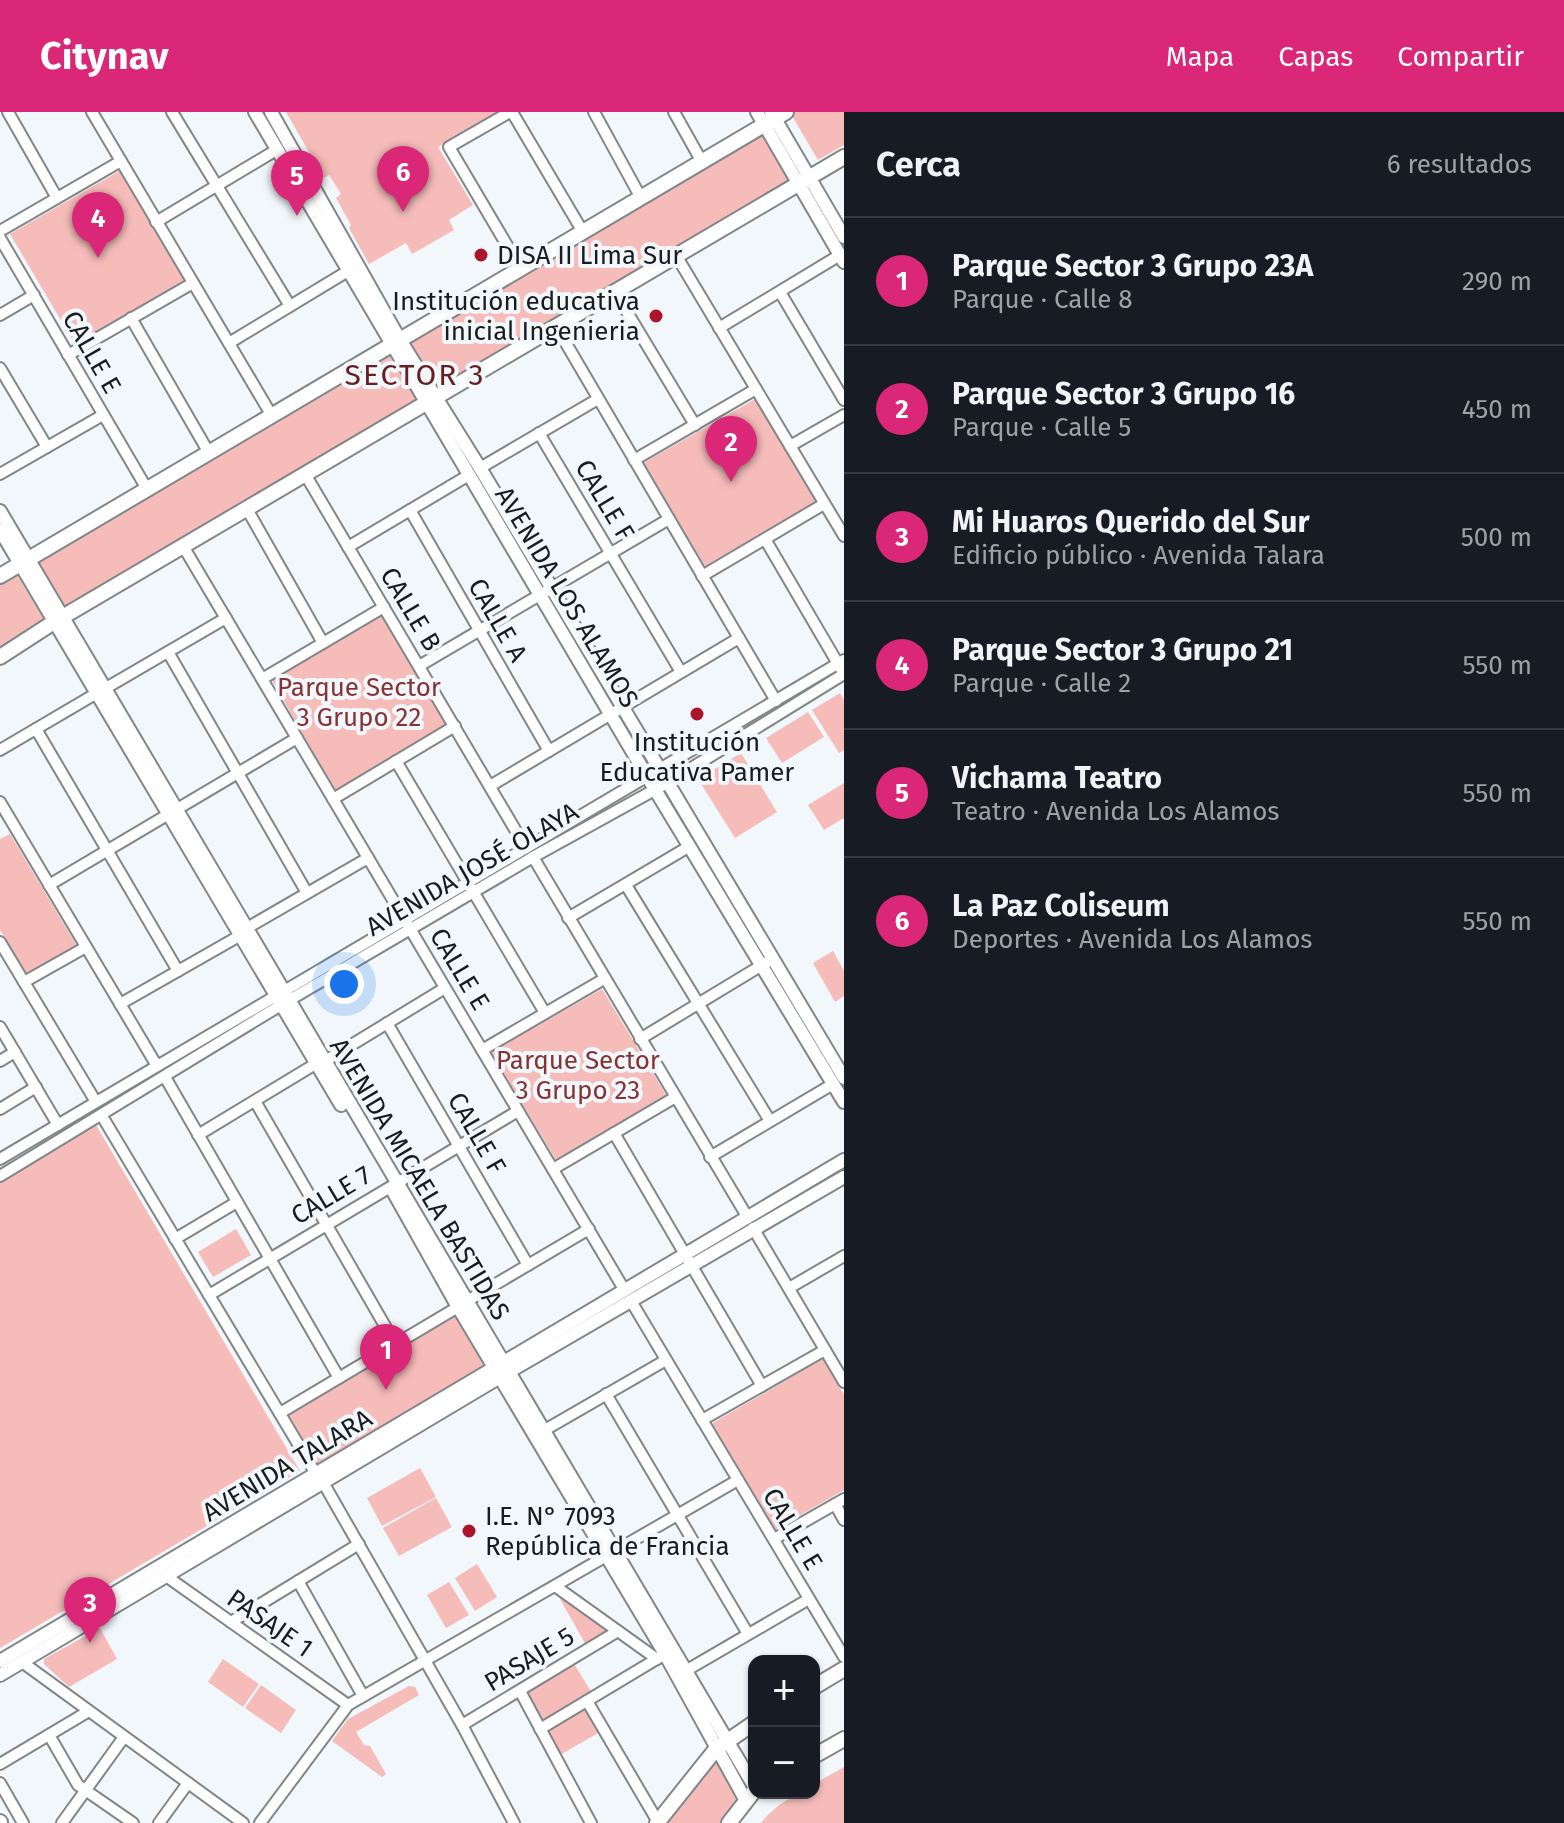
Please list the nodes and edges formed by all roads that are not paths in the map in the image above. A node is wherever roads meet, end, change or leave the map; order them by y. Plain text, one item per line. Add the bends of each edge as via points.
1 (8, 112) edge
2 (92, 112) edge
3 (172, 112) edge
4 (255, 112) edge
5 (271, 112) edge
6 (511, 112) edge
7 (594, 112) edge
8 (674, 112) edge
9 (771, 116) edge
10 (278, 149) junction
11 (844, 157) edge
12 (121, 161) junction
13 (702, 162) junction
14 (804, 180) junction
15 (217, 186) junction
16 (57, 198) junction
17 (641, 198) junction
18 (156, 222) junction
19 (0, 231) edge
20 (583, 232) junction
21 (844, 237) edge
22 (0, 238) edge
23 (677, 257) junction
24 (842, 258) edge
25 (348, 263) junction
26 (521, 269) junction
27 (193, 283) junction
28 (615, 292) junction
29 (780, 292) junction
30 (34, 295) junction
31 (290, 306) junction
32 (0, 315) edge
33 (131, 318) junction
34 (557, 328) junction
35 (719, 328) junction
36 (396, 342) junction
37 (229, 343) junction
38 (68, 355) junction
39 (0, 368) edge
40 (756, 389) junction
41 (598, 399) junction
42 (430, 400) junction
43 (844, 400) edge
44 (103, 415) junction
45 (844, 415) edge
46 (272, 416) junction
47 (695, 425) junction
48 (539, 433) junction
49 (790, 446) junction
50 (47, 447) junction
51 (209, 453) junction
52 (634, 460) junction
53 (474, 472) junction
54 (0, 474) edge
55 (305, 474) junction
56 (147, 489) junction
57 (824, 504) junction
58 (247, 509) junction
59 (410, 510) junction
60 (0, 511) edge
61 (669, 519) junction
62 (0, 530) edge
63 (844, 536) edge
64 (765, 539) junction
65 (183, 546) junction
66 (348, 547) junction
67 (611, 553) junction
68 (24, 562) junction
69 (0, 576) edge
70 (702, 576) junction
71 (546, 592) junction
72 (384, 607) junction
73 (226, 618) junction
74 (58, 619) junction
75 (479, 631) junction
76 (739, 638) junction
77 (323, 643) junction
78 (168, 652) junction
79 (0, 657) edge
80 (841, 662) edge
81 (419, 666) junction
82 (681, 672) junction
83 (844, 674) edge
84 (262, 679) junction
85 (102, 691) junction
86 (776, 701) junction
87 (616, 711) junction
88 (455, 726) junction
89 (36, 729) junction
90 (297, 738) junction
91 (0, 750) edge
92 (549, 751) junction
93 (396, 761) junction
94 (660, 771) junction
95 (238, 773) junction
96 (657, 783) junction
97 (490, 786) junction
98 (333, 799) junction
99 (0, 802) edge
100 (173, 812) junction
101 (13, 824) junction
102 (0, 831) edge
103 (690, 846) junction
104 (107, 851) junction
105 (530, 853) junction
106 (368, 858) junction
107 (49, 885) junction
108 (626, 885) junction
109 (470, 887) junction
110 (307, 893) junction
111 (568, 918) junction
112 (408, 924) junction
113 (244, 932) junction
114 (0, 942) edge
115 (86, 947) junction
116 (767, 962) junction
117 (178, 971) junction
118 (604, 979) junction
119 (24, 982) junction
120 (445, 988) junction
121 (283, 998) junction
122 (120, 1004) junction
123 (698, 1004) junction
124 (545, 1013) junction
125 (387, 1023) junction
126 (0, 1027) edge
127 (640, 1039) junction
128 (482, 1050) junction
129 (15, 1052) junction
130 (0, 1061) edge
131 (321, 1062) junction
132 (157, 1066) junction
133 (165, 1077) junction
134 (839, 1081) edge
135 (36, 1087) junction
136 (674, 1098) junction
137 (255, 1101) junction
138 (96, 1102) junction
139 (844, 1102) edge
140 (0, 1109) edge
141 (518, 1111) junction
142 (102, 1116) junction
143 (770, 1121) junction
144 (58, 1125) junction
145 (614, 1133) junction
146 (198, 1135) junction
147 (459, 1146) junction
148 (4, 1156) edge
149 (710, 1157) junction
150 (844, 1160) edge
151 (17, 1167) junction
152 (553, 1169) junction
153 (0, 1176) edge
154 (844, 1177) edge
155 (393, 1184) junction
156 (237, 1202) junction
157 (750, 1223) junction
158 (326, 1224) junction
159 (589, 1229) junction
160 (175, 1239) junction
161 (844, 1256) edge
162 (270, 1258) junction
163 (687, 1260) junction
164 (528, 1265) junction
165 (789, 1288) junction
166 (209, 1295) junction
167 (628, 1296) junction
168 (463, 1304) junction
169 (396, 1345) junction
170 (825, 1350) junction
171 (666, 1360) junction
172 (502, 1370) junction
173 (339, 1378) junction
174 (844, 1382) edge
175 (762, 1386) junction
176 (606, 1394) junction
177 (280, 1413) junction
178 (702, 1420) junction
179 (543, 1431) junction
180 (320, 1479) junction
181 (738, 1480) junction
182 (839, 1502) edge
183 (678, 1515) junction
184 (844, 1520) edge
185 (774, 1539) junction
186 (359, 1544) junction
187 (611, 1553) junction
188 (166, 1576) junction
189 (298, 1581) junction
190 (555, 1586) junction
191 (809, 1599) junction
192 (231, 1622) junction
193 (618, 1631) junction
194 (748, 1634) junction
195 (661, 1657) junction
196 (844, 1657) edge
197 (425, 1660) junction
198 (0, 1661) edge
199 (22, 1662) junction
200 (844, 1669) edge
201 (687, 1670) junction
202 (0, 1675) edge
203 (820, 1683) edge
204 (520, 1691) junction
205 (363, 1696) junction
206 (587, 1701) junction
207 (348, 1705) junction
208 (89, 1711) junction
209 (462, 1725) junction
210 (748, 1727) edge
211 (540, 1729) junction
212 (49, 1735) junction
213 (124, 1737) junction
214 (844, 1739) edge
215 (722, 1744) junction
216 (820, 1753) edge
217 (0, 1764) edge
218 (0, 1783) edge
219 (188, 1783) junction
220 (748, 1787) edge
221 (87, 1791) junction
222 (748, 1796) edge
223 (657, 1822) edge
224 (23, 1823) edge
225 (62, 1823) edge
226 (133, 1823) edge
227 (159, 1823) edge
228 (243, 1823) edge
229 (260, 1823) edge
230 (514, 1823) edge
231 (591, 1823) edge
232 (729, 1823) edge

1 - 16 street
2 - 12 street
3 - 15 street
4 - 10 street, AVENIDA LOS ALAMOS
5 - 25 street, AVENIDA LOS ALAMOS
6 - 20 street
6 - 26 street via 449,147
7 - 17 street
8 - 13 street
9 - 13 main road
9 - 14 street
10 - 15 street
10 - 25 street, AVENIDA LOS ALAMOS
11 - 14 main road
12 - 16 street
12 - 18 street
13 - 17 main road
14 - 21 street
14 - 23 main road
14 - 24 street
15 - 18 street
15 - 31 street
16 - 19 street
17 - 20 main road
18 - 27 street
20 - 26 main road
22 - 30 street, CALLE E
23 - 28 main road
23 - 35 street
24 - 29 street
25 - 31 street
25 - 36 street, AVENIDA LOS ALAMOS
26 - 36 main road
27 - 33 street
27 - 37 street
28 - 34 main road
28 - 47 street
29 - 35 street
29 - 43 street
30 - 32 street
30 - 38 street, CALLE E
31 - 37 street
33 - 38 street
33 - 51 street
34 - 41 street
34 - 42 main road
35 - 40 street
36 - 42 street, AVENIDA LOS ALAMOS
36 - 46 main road
37 - 46 street
38 - 44 street, CALLE E
39 - 50 street
40 - 47 street
40 - 49 street
41 - 48 street
41 - 52 street
42 - 53 street, AVENIDA LOS ALAMOS
42 - 55 main road
44 - 50 street
44 - 56 street, CALLE E
45 - 49 street
46 - 51 main road
47 - 52 street
48 - 53 street
48 - 67 street, CALLE F
49 - 57 street
50 - 54 street
51 - 56 main road
52 - 61 street
53 - 59 street
53 - 71 street, AVENIDA LOS ALAMOS
55 - 58 main road
55 - 66 street, CALLE B
56 - 68 main road
57 - 63 street
57 - 64 street
58 - 65 main road
58 - 77 street
59 - 66 street
59 - 75 street, CALLE A
60 - 68 street, AVENIDA MICAELA BASTIDAS
61 - 67 street
61 - 70 street
62 - 68 street, AVENIDA MICAELA BASTIDAS
64 - 70 street
64 - 80 street
65 - 73 street, CALLE E
65 - 74 main road
66 - 72 street, CALLE B
67 - 71 street
67 - 82 street, CALLE F
68 - 69 main road
68 - 74 street, AVENIDA MICAELA BASTIDAS
70 - 76 street
71 - 75 street
71 - 87 street, AVENIDA LOS ALAMOS
72 - 77 street
72 - 81 street, CALLE B
73 - 78 street
73 - 84 street, CALLE E
74 - 79 main road
74 - 85 street, AVENIDA MICAELA BASTIDAS
75 - 81 street
75 - 92 street, CALLE A
76 - 82 street
76 - 86 street
77 - 84 street
78 - 85 street
78 - 95 street
80 - 83 street
80 - 86 street
81 - 88 street, CALLE B
82 - 87 street
83 - 96 street, AVENIDA JOSÉ OLAYA
84 - 90 street, CALLE E
85 - 89 street
85 - 100 street, AVENIDA MICAELA BASTIDAS
86 - 94 street
87 - 92 street
87 - 94 street, AVENIDA LOS ALAMOS
87 - 96 street, AVENIDA LOS ALAMOS
88 - 93 street
88 - 97 street, CALLE B
89 - 91 street
89 - 104 street
90 - 95 street
90 - 98 street, CALLE E
92 - 97 street
93 - 98 street
93 - 109 street
94 - 96 street, AVENIDA LOS ALAMOS
95 - 100 street
95 - 110 street
96 - 103 street, AVENIDA LOS ALAMOS
96 - 105 street, AVENIDA JOSÉ OLAYA
96 - 116 street, AVENIDA LOS ALAMOS
97 - 105 street, CALLE B
98 - 106 street, CALLE E
99 - 101 street
100 - 104 street
100 - 113 street, AVENIDA MICAELA BASTIDAS
101 - 102 street
101 - 107 street
103 - 108 street
103 - 116 street, AVENIDA LOS ALAMOS
104 - 107 street
104 - 117 street
105 - 109 street, AVENIDA JOSÉ OLAYA
105 - 111 street, CALLE B
106 - 110 street
106 - 112 street, CALLE E
107 - 115 street
108 - 111 street
108 - 123 street
109 - 112 street, AVENIDA JOSÉ OLAYA
109 - 124 street
110 - 113 street
111 - 118 street, CALLE B
112 - 120 street, CALLE E
112 - 121 street, AVENIDA JOSÉ OLAYA
113 - 117 street
113 - 121 street, AVENIDA MICAELA BASTIDAS
114 - 119 street
115 - 119 street
115 - 122 street
116 - 123 street
116 - 134 street, AVENIDA LOS ALAMOS
117 - 122 street
118 - 124 street
118 - 127 street, CALLE B
119 - 138 street
120 - 125 street
120 - 128 street, CALLE E
121 - 131 street, AVENIDA MICAELA BASTIDAS
121 - 132 street, AVENIDA JOSÉ OLAYA
121 - 133 street, AVENIDA JOSÉ OLAYA
122 - 132 street
123 - 127 street
123 - 143 street
124 - 128 street
125 - 131 street
125 - 147 street, CALLE F
126 - 129 street
127 - 136 street, CALLE B
128 - 141 street, CALLE E
129 - 130 street
129 - 135 street
131 - 137 street
131 - 155 street, AVENIDA MICAELA BASTIDAS
132 - 138 street, AVENIDA JOSÉ OLAYA
133 - 142 street, AVENIDA JOSÉ OLAYA
133 - 146 street
134 - 139 street, AVENIDA LOS ALAMOS
134 - 143 street
135 - 140 street
135 - 144 street
136 - 145 street
136 - 149 street, CALLE B
137 - 146 street
137 - 158 street
138 - 144 street, AVENIDA JOSÉ OLAYA
141 - 147 street, CALLE 7
141 - 152 street, CALLE E
142 - 151 street, AVENIDA JOSÉ OLAYA
142 - 160 street
143 - 149 street
144 - 148 street, AVENIDA JOSÉ OLAYA
145 - 152 street
145 - 163 street
146 - 156 street
147 - 155 street, CALLE 7
147 - 164 street, CALLE F
148 - 151 street
149 - 157 street, CALLE B
150 - 157 street, AVENIDA TALARA
151 - 153 street, AVENIDA JOSÉ OLAYA
152 - 159 street, CALLE E
154 - 157 street, AVENIDA TALARA
155 - 158 street, CALLE 7
155 - 168 street, AVENIDA MICAELA BASTIDAS
156 - 160 street
156 - 162 street
157 - 163 street, AVENIDA TALARA
157 - 165 street, CALLE B
158 - 162 street, CALLE 7
158 - 169 street
159 - 164 street
159 - 167 street, CALLE E
160 - 166 street
161 - 165 street
162 - 166 street, CALLE 7
162 - 173 street
163 - 167 street, AVENIDA TALARA
163 - 175 street
164 - 168 street
165 - 170 street, CALLE B
166 - 177 street
167 - 171 street, CALLE E
167 - 172 street, AVENIDA TALARA
168 - 169 street
168 - 172 street, AVENIDA MICAELA BASTIDAS
169 - 173 street
170 - 174 street, CALLE B
170 - 175 street
171 - 176 street
171 - 178 street, CALLE E
172 - 179 street, AVENIDA MICAELA BASTIDAS
172 - 180 street, AVENIDA TALARA
172 - 187 street, AVENIDA MICAELA BASTIDAS
173 - 177 street
175 - 178 street
176 - 179 street
176 - 183 street
177 - 180 street
178 - 181 street, CALLE E
179 - 187 street, AVENIDA MICAELA BASTIDAS
180 - 186 street
180 - 188 street, AVENIDA TALARA
180 - 198 street, AVENIDA TALARA
181 - 183 street
181 - 185 street, CALLE E
182 - 184 street
182 - 185 street
183 - 187 street
183 - 194 street
185 - 191 street, CALLE E
186 - 189 street
186 - 197 street
187 - 190 street
187 - 195 street, AVENIDA MICAELA BASTIDAS
187 - 201 street, AVENIDA MICAELA BASTIDAS
188 - 192 street, PASAJE 1
188 - 199 street, AVENIDA TALARA
189 - 192 street
189 - 205 street
190 - 193 street
190 - 197 street
191 - 194 street
191 - 196 street, CALLE E
192 - 207 street, PASAJE 1
193 - 195 street
193 - 204 street, PASAJE 5
194 - 201 street
195 - 206 street
195 - 215 street, AVENIDA MICAELA BASTIDAS
197 - 205 street
197 - 209 street
199 - 202 street, AVENIDA TALARA
199 - 208 street
200 - 203 main road
201 - 215 street, AVENIDA MICAELA BASTIDAS
204 - 209 street, PASAJE 5
204 - 211 street
205 - 207 street
206 - 211 street
206 - 223 street
207 - 229 street
208 - 212 street
208 - 213 street
209 - 230 street
210 - 215 main road
211 - 231 street
212 - 217 street
212 - 221 street via 78,1785
213 - 219 street
213 - 221 street
214 - 216 main road
215 - 220 street, AVENIDA MICAELA BASTIDAS
215 - 223 main road
218 - 224 street
219 - 227 street
219 - 228 street
221 - 225 street
221 - 226 street
222 - 232 main road

